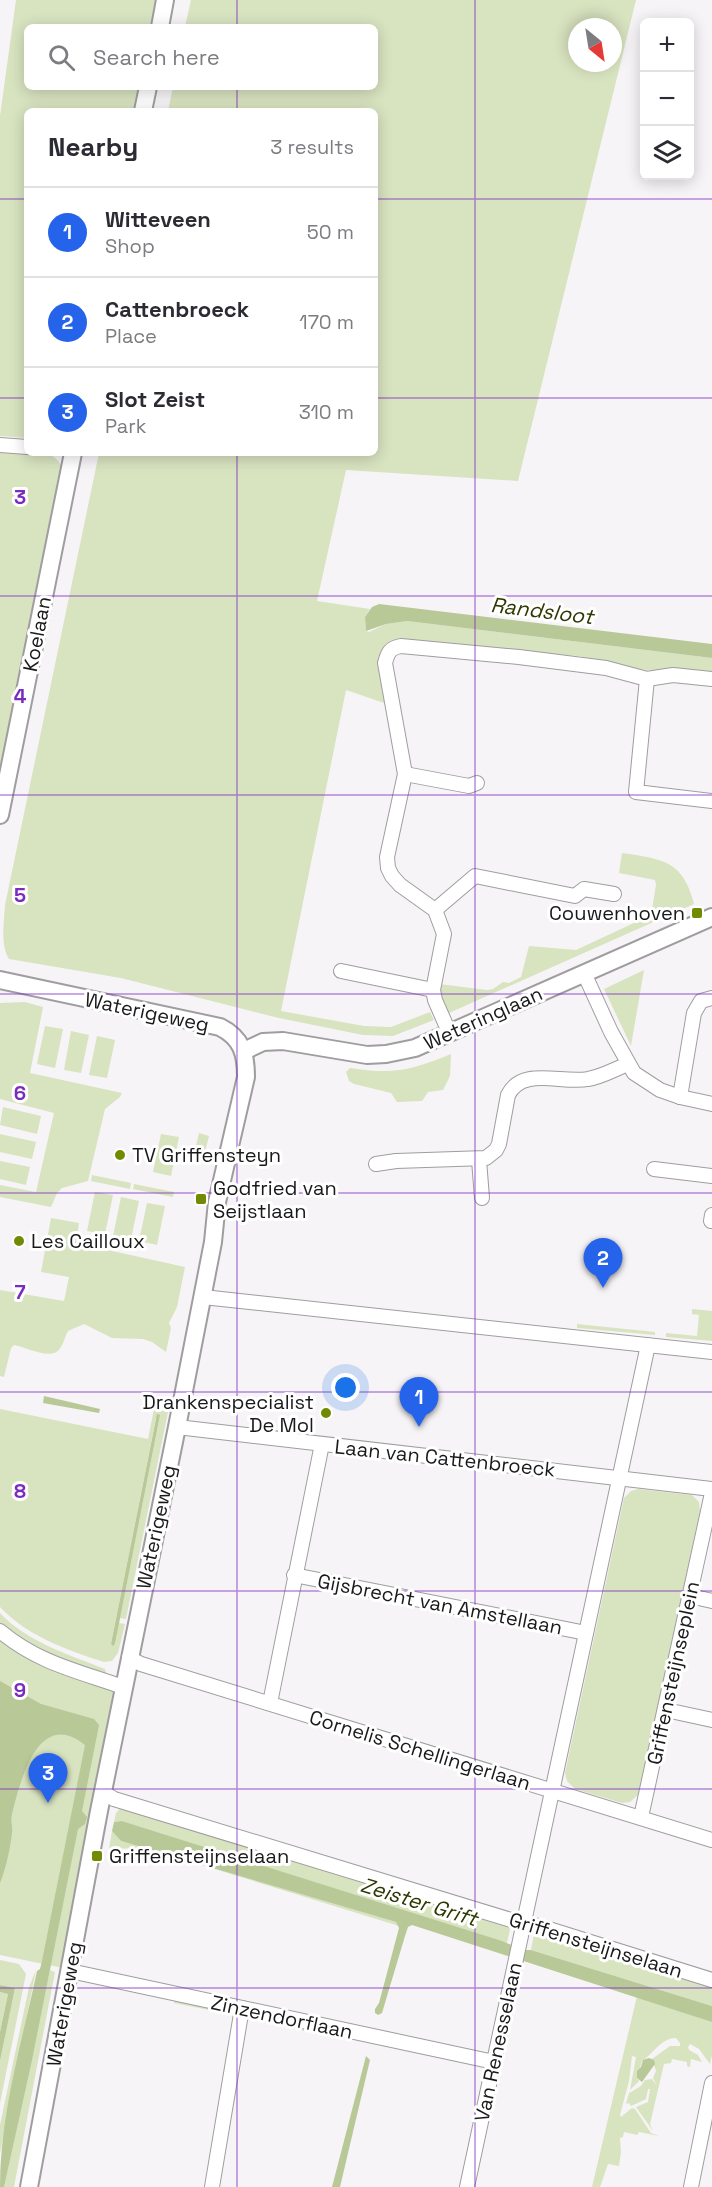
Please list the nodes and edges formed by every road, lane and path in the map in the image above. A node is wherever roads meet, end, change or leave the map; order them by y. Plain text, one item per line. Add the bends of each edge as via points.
1 (165, 0) edge
2 (161, 24) edge
3 (146, 90) edge
4 (144, 108) edge
5 (0, 445) edge
6 (24, 447) edge
7 (70, 456) edge
8 (647, 679) junction
9 (712, 679) edge
10 (405, 774) junction
11 (477, 783) dead end
12 (712, 801) edge
13 (0, 815) edge
14 (614, 894) dead end
15 (435, 910) junction
16 (712, 917) edge
17 (341, 971) dead end
18 (584, 973) junction
19 (0, 980) edge
20 (433, 990) junction
21 (712, 998) edge
22 (450, 1032) junction
23 (244, 1051) junction
24 (628, 1064) junction
25 (680, 1097) junction
26 (712, 1104) edge
27 (479, 1160) junction
28 (376, 1164) dead end
29 (654, 1169) dead end
30 (712, 1176) edge
31 (482, 1197) dead end
32 (712, 1215) edge
33 (711, 1221) edge
34 (203, 1297) junction
35 (648, 1345) junction
36 (712, 1352) edge
37 (177, 1427) junction
38 (322, 1444) junction
39 (620, 1477) junction
40 (712, 1491) edge
41 (294, 1575) junction
42 (690, 1596) junction
43 (712, 1601) edge
44 (0, 1631) edge
45 (586, 1633) junction
46 (129, 1658) junction
47 (123, 1687) junction
48 (270, 1703) junction
49 (666, 1710) junction
50 (712, 1720) edge
51 (552, 1791) junction
52 (103, 1792) junction
53 (641, 1817) junction
54 (712, 1840) edge
55 (524, 1924) junction
56 (70, 1971) junction
57 (712, 1980) edge
58 (242, 2008) junction
59 (494, 2062) junction
60 (712, 2083) edge
61 (30, 2187) edge
62 (212, 2187) edge
63 (466, 2187) edge
64 (691, 2187) edge

1 - 2 street
3 - 4 street
5 - 6 street
7 - 13 street, Koelaan
8 - 9 street via 673,675
8 - 10 street via 606,668 530,658 393,648 385,663
8 - 12 street via 636,792
10 - 11 street via 470,786
10 - 15 street via 387,856 388,868 400,885
14 - 15 street via 584,889 575,896 476,876
15 - 20 street via 444,934
16 - 18 street, Weteringlaan
17 - 20 street
18 - 22 street, Weteringlaan
18 - 24 street
19 - 23 street, Waterigeweg via 220,1027 233,1035
20 - 22 street
21 - 25 street via 701,1001 694,1013
22 - 23 street, Weteringlaan via 415,1048 386,1054 367,1055 284,1041 263,1042
23 - 34 street, Waterigeweg via 246,1077 217,1202
24 - 25 street via 643,1080
24 - 27 street via 589,1079 519,1082 508,1095 496,1150
25 - 26 street
27 - 28 street
27 - 31 street
29 - 30 street
32 - 33 street
34 - 35 street
34 - 37 street, Waterigeweg
35 - 36 street
35 - 39 street
37 - 38 street, Laan van Cattenbroeck
37 - 46 street, Waterigeweg
38 - 39 street, Laan van Cattenbroeck
38 - 41 street
39 - 40 street, Laan van Cattenbroeck
39 - 45 street
40 - 42 street, Griffensteijnseplein
41 - 45 street, Gijsbrecht van Amstellaan
41 - 48 street
42 - 43 street
42 - 49 street, Griffensteijnseplein
44 - 47 street via 57,1666
45 - 51 street
46 - 47 street, Waterigeweg
46 - 48 street, Cornelis Schellingerlaan
47 - 52 street, Waterigeweg
48 - 51 street, Cornelis Schellingerlaan
49 - 50 street
49 - 53 street, Griffensteijnseplein
51 - 53 street, Cornelis Schellingerlaan
51 - 55 street, Van Renesselaan
52 - 55 street, Griffensteijnselaan via 114,1799
52 - 56 street, Waterigeweg
53 - 54 street, Cornelis Schellingerlaan
55 - 57 street, Griffensteijnselaan
55 - 59 street, Van Renesselaan
56 - 58 street, Zinzendorflaan
56 - 61 street, Waterigeweg
58 - 59 street, Zinzendorflaan
58 - 62 street
59 - 63 street, Van Renesselaan
60 - 64 street

